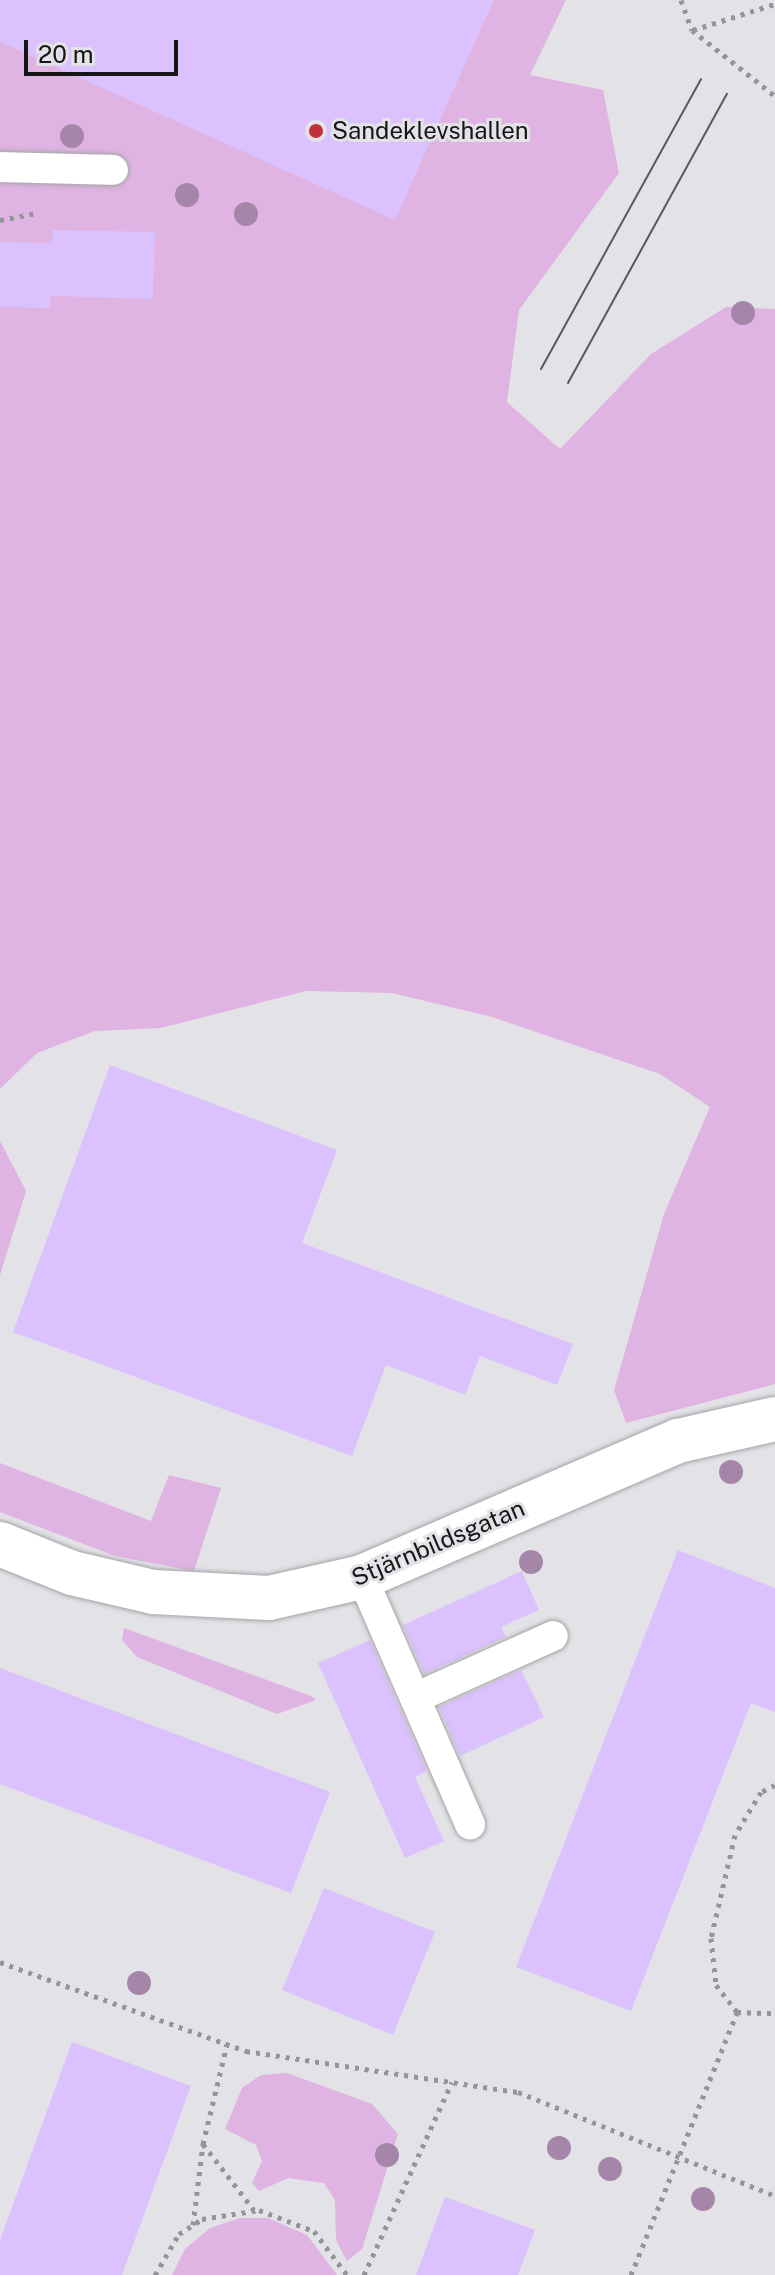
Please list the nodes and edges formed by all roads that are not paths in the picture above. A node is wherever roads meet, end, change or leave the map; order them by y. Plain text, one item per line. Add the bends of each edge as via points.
1 (0, 167) edge
2 (113, 170) dead end
3 (775, 1419) edge
4 (0, 1544) edge
5 (362, 1577) junction
6 (553, 1636) dead end
7 (415, 1698) junction
8 (470, 1824) dead end

1 - 2 lane
3 - 5 street, Stjärnbildsgatan via 678,1441
4 - 5 street, Stjärnbildsgatan via 72,1573 211,1597 269,1598
5 - 7 lane
6 - 7 lane
7 - 8 lane

